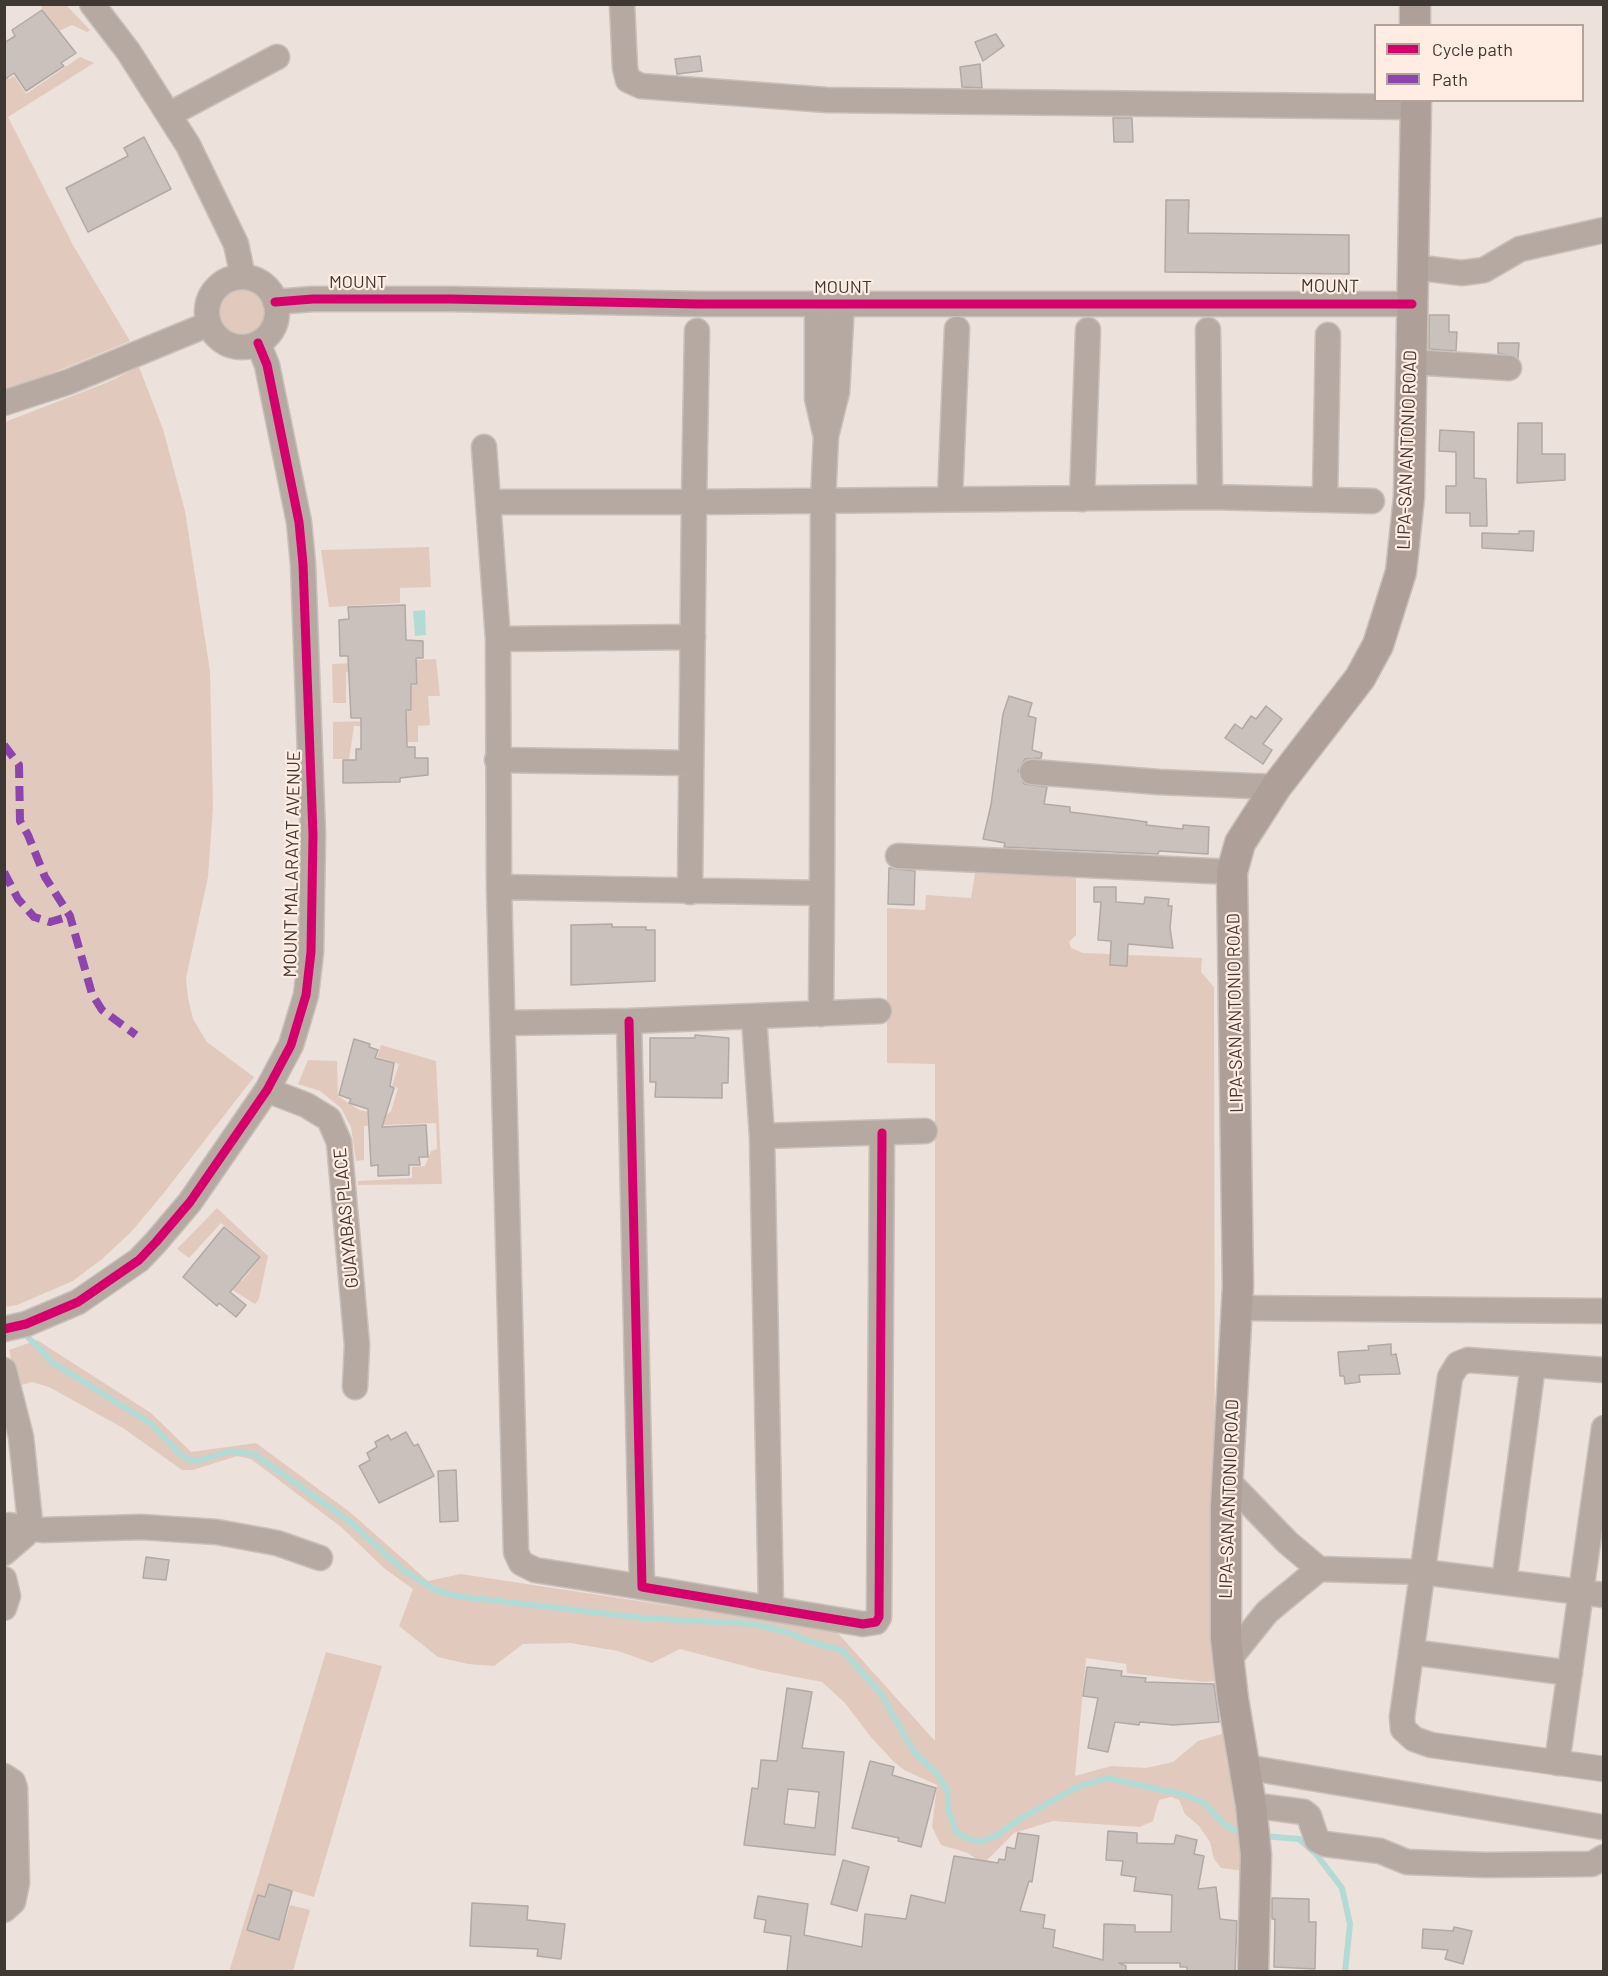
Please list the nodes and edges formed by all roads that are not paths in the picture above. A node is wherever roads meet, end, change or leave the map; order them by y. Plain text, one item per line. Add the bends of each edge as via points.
1 (92, 4) edge
2 (622, 4) edge
3 (1415, 4) edge
4 (1415, 24) edge
5 (277, 57) dead end
6 (1416, 104) edge
7 (170, 114) junction
8 (1604, 230) edge
9 (1413, 267) junction
10 (243, 277) junction
11 (275, 302) junction
12 (817, 303) junction
13 (842, 304) junction
14 (1412, 304) junction
15 (209, 324) junction
16 (957, 329) dead end
17 (1088, 330) dead end
18 (1208, 330) dead end
19 (697, 331) dead end
20 (1328, 335) dead end
21 (258, 343) junction
22 (1411, 362) junction
23 (1509, 368) dead end
24 (4, 403) edge
25 (826, 436) junction
26 (484, 447) dead end
27 (1210, 497) junction
28 (950, 498) junction
29 (1325, 498) junction
30 (1082, 499) junction
31 (824, 501) junction
32 (1372, 501) dead end
33 (489, 502) junction
34 (694, 502) junction
35 (693, 637) junction
36 (498, 639) junction
37 (497, 760) junction
38 (691, 763) junction
39 (1032, 772) dead end
40 (1276, 787) junction
41 (898, 856) dead end
42 (1232, 872) junction
43 (499, 887) junction
44 (690, 892) junction
45 (822, 893) junction
46 (879, 1011) dead end
47 (821, 1014) junction
48 (754, 1017) junction
49 (628, 1021) junction
50 (503, 1023) junction
51 (267, 1090) junction
52 (925, 1131) dead end
53 (882, 1133) junction
54 (762, 1136) junction
55 (1237, 1308) junction
56 (1604, 1311) edge
57 (10, 1329) edge
58 (1533, 1365) junction
59 (4, 1370) edge
60 (1604, 1370) edge
61 (356, 1387) dead end
62 (1604, 1428) edge
63 (4, 1432) edge
64 (1228, 1481) junction
65 (14, 1528) edge
66 (4, 1553) edge
67 (320, 1558) dead end
68 (1319, 1569) junction
69 (1423, 1572) junction
70 (4, 1579) edge
71 (1504, 1582) junction
72 (642, 1587) junction
73 (1592, 1593) edge
74 (4, 1608) edge
75 (771, 1608) junction
76 (1411, 1653) junction
77 (1227, 1662) junction
78 (1570, 1673) junction
79 (1557, 1763) junction
80 (1245, 1767) junction
81 (1604, 1769) edge
82 (4, 1776) edge
83 (1252, 1809) junction
84 (1602, 1827) dead end
85 (1604, 1857) edge
86 (4, 1910) edge
87 (1253, 1971) edge

1 - 7 street
2 - 6 street via 625,68 628,80 641,86 827,100
3 - 4 main road
5 - 7 street
6 - 9 main road, LIPA-SAN ANTONIO ROAD
7 - 10 street via 236,244
8 - 9 street via 1520,249 1484,270 1462,273
9 - 14 main road, LIPA-SAN ANTONIO ROAD
10 - 11 street via 260,282
10 - 15 street via 229,279 212,293 207,306
11 - 12 street, MOUNT via 450,299
11 - 21 street via 273,327
12 - 13 street, MOUNT
12 - 25 street via 817,398
13 - 14 street, MOUNT
13 - 25 street via 837,392
14 - 22 main road, LIPA-SAN ANTONIO ROAD
15 - 21 street via 218,338 229,344 242,347
15 - 24 street via 68,382
16 - 28 street
17 - 30 street
18 - 27 street
19 - 34 street
20 - 29 street
21 - 51 street, MOUNT MALARAYAT AVENUE via 267,365 299,522 307,625 313,835 311,952 306,995 291,1045
22 - 23 street
22 - 40 main road, LIPA-SAN ANTONIO ROAD via 1409,497 1401,572 1378,645 1360,678
25 - 31 street
26 - 33 street
27 - 29 street
27 - 30 street
28 - 30 street
28 - 31 street
29 - 32 street
31 - 34 street
31 - 45 street
33 - 34 street
33 - 36 street
34 - 35 street
35 - 36 street
35 - 38 street
36 - 37 street
37 - 38 street
37 - 43 street
38 - 44 street
39 - 40 street
40 - 42 main road, LIPA-SAN ANTONIO ROAD via 1240,843
41 - 42 street
42 - 55 main road, LIPA-SAN ANTONIO ROAD
43 - 44 street
43 - 50 street
44 - 45 street
45 - 47 street
46 - 47 street
47 - 48 street
48 - 49 street
48 - 54 street
49 - 50 street
49 - 72 street
50 - 72 street via 516,1552 522,1563 535,1570
51 - 57 street, MOUNT MALARAYAT AVENUE via 190,1202 138,1260 78,1302
51 - 61 street, GUAYABAS PLACE via 329,1119 339,1142 357,1345
52 - 53 street
53 - 54 street
53 - 75 street via 879,1617 876,1622 863,1624
54 - 75 street
55 - 56 street
55 - 64 main road, LIPA-SAN ANTONIO ROAD
58 - 60 street
58 - 69 street via 1468,1360 1458,1364 1450,1377
58 - 71 street
59 - 65 street via 21,1437 30,1515
62 - 73 street
63 - 65 street
64 - 68 street
64 - 77 main road, LIPA-SAN ANTONIO ROAD
65 - 66 street
65 - 67 street via 180,1528 251,1537
68 - 69 street
68 - 77 street via 1267,1612
69 - 71 street
69 - 76 street
70 - 74 street via 8,1596
71 - 73 street
72 - 75 street
73 - 78 street
76 - 78 street
76 - 79 street via 1402,1717 1403,1729 1414,1740 1431,1746
77 - 80 main road, LIPA-SAN ANTONIO ROAD
78 - 79 street
79 - 81 street
80 - 83 main road, LIPA-SAN ANTONIO ROAD
80 - 84 street
82 - 86 street via 15,1788 17,1883 13,1902
83 - 85 street via 1304,1812 1317,1840 1325,1844 1380,1851 1407,1862 1592,1864
83 - 87 main road, LIPA-SAN ANTONIO ROAD via 1256,1856

